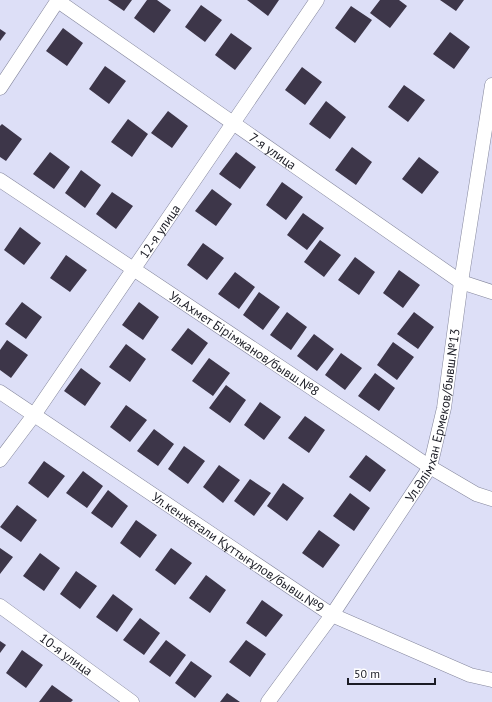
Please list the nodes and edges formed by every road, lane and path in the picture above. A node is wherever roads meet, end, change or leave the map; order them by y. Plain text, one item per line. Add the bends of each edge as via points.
1 (58, 0) edge
2 (317, 0) edge
3 (492, 85) edge
4 (0, 88) edge
5 (233, 123) junction
6 (0, 180) edge
7 (132, 269) junction
8 (461, 282) junction
9 (492, 292) edge
10 (0, 392) edge
11 (34, 415) junction
12 (0, 460) edge
13 (430, 467) junction
14 (492, 499) edge
15 (0, 606) edge
16 (332, 615) junction
17 (492, 680) edge
18 (132, 702) edge
19 (268, 702) edge

1 - 4 street
1 - 5 street, 7-я улица
2 - 5 street, 12-я улица
3 - 8 street, Ул.Әлімхан Ермеков/бывш.№13
5 - 7 street, 12-я улица
5 - 8 street, 7-я улица
6 - 7 street, Ул.Ахмет Бірімжанов/бывш.№8
7 - 11 street, 12-я улица
7 - 13 street, Ул.Ахмет Бірімжанов/бывш.№8
8 - 9 street, 7-я улица
8 - 13 street, Ул.Әлімхан Ермеков/бывш.№13 via 444,408
10 - 11 street, Ул.кенжеғали Құттығұлов/бывш.№9
11 - 12 street, 12-я улица
11 - 16 street, Ул.кенжеғали Құттығұлов/бывш.№9
13 - 14 street, Ул.Ахмет Бірімжанов/бывш.№8 via 476,494
13 - 16 street, Ул.Әлімхан Ермеков/бывш.№13
15 - 18 street, 10-я улица
16 - 17 street, Ул.кенжеғали Құттығұлов/бывш.№9 via 470,675
16 - 19 street, Ул.Әлімхан Ермеков/бывш.№13

